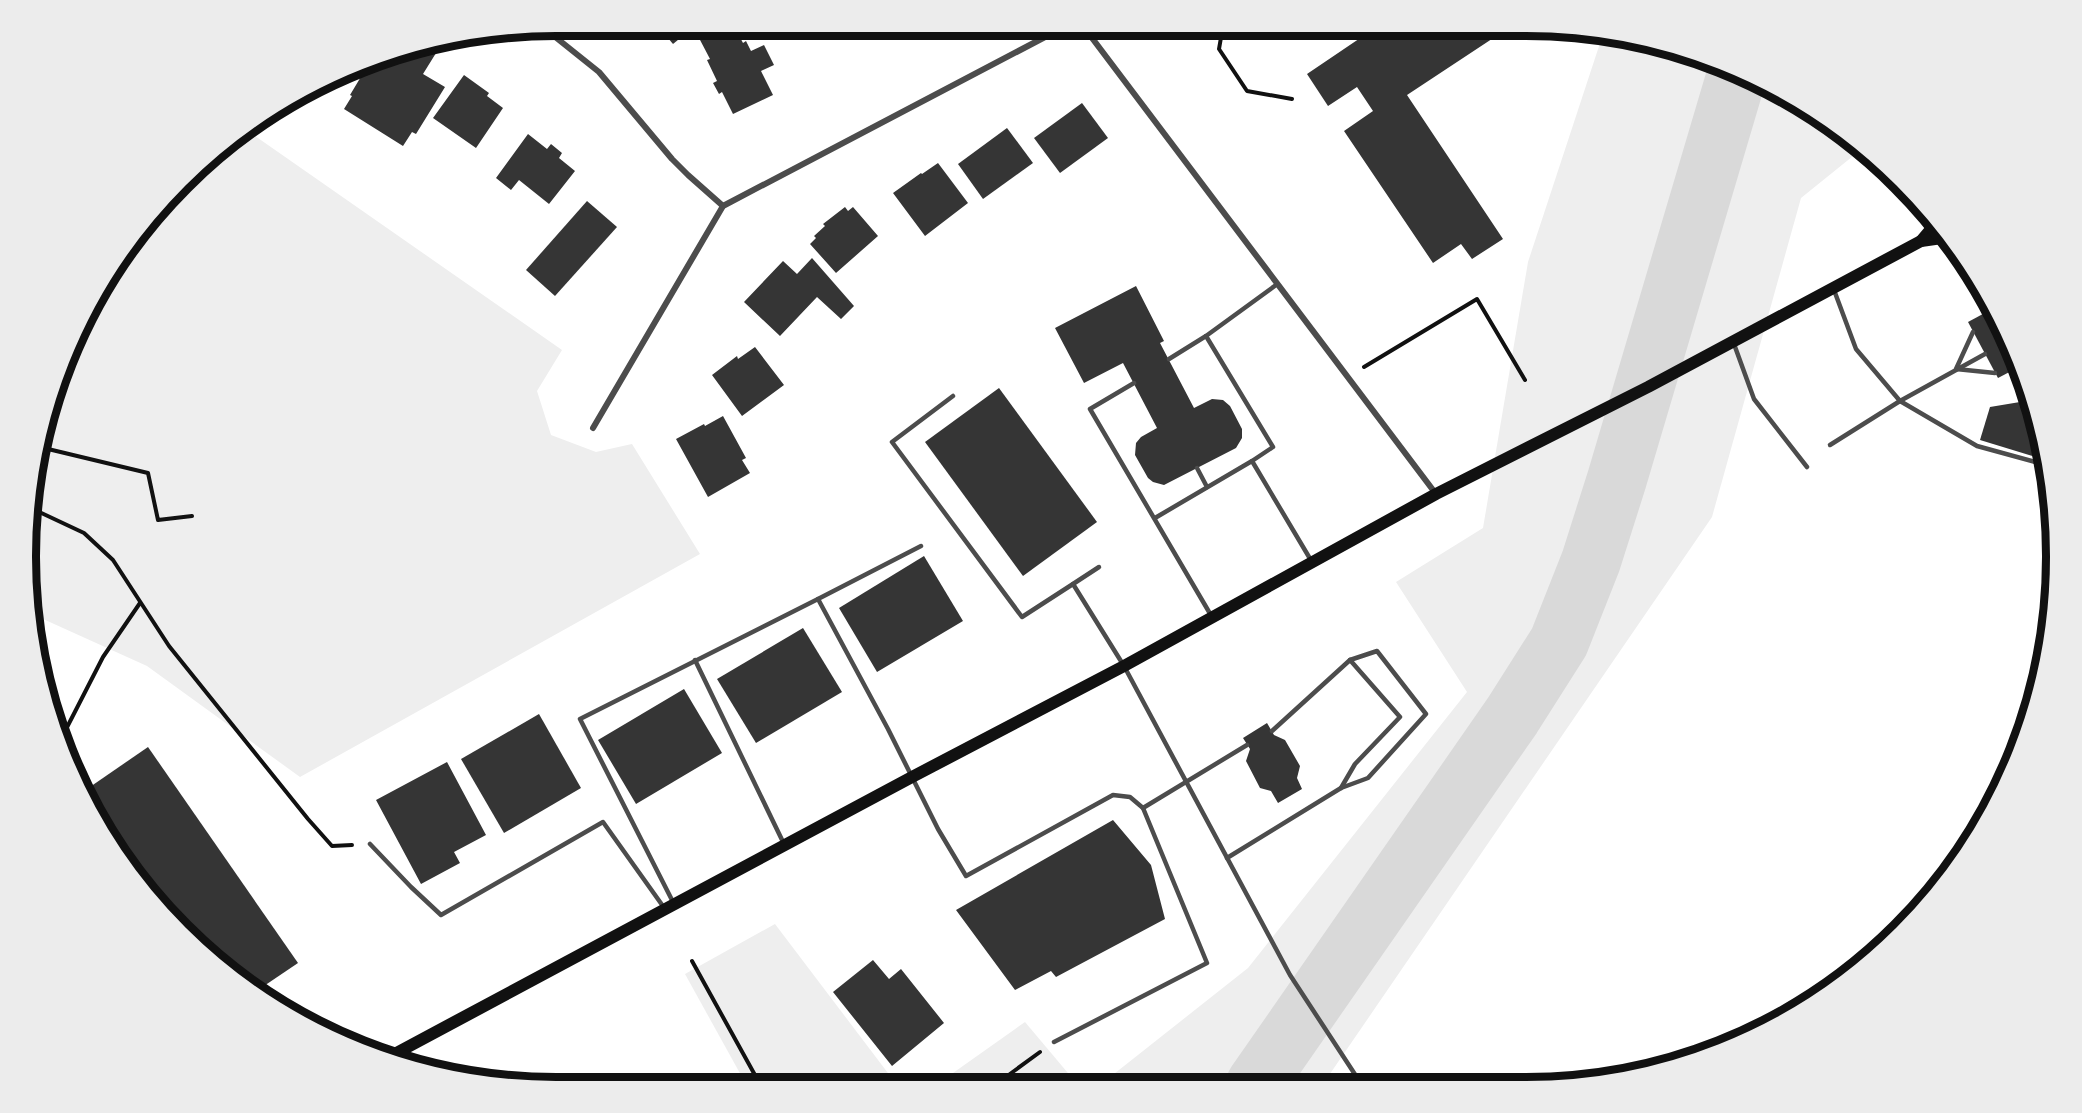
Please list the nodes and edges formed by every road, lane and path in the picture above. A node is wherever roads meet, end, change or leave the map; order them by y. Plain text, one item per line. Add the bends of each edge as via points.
1 (555, 36) edge
2 (1047, 36) edge
3 (1090, 36) edge
4 (1221, 36) edge
5 (1292, 99) dead end
6 (723, 206) junction
7 (1930, 230) edge
8 (1937, 239) edge
9 (1921, 241) junction
10 (1276, 285) junction
11 (1833, 288) junction
12 (1973, 332) dead end
13 (1206, 336) junction
14 (1732, 341) junction
15 (1985, 354) dead end
16 (1168, 359) dead end
17 (1956, 369) junction
18 (1995, 373) dead end
19 (1347, 377) junction
20 (1525, 380) dead end
21 (1134, 383) dead end
22 (953, 396) dead end
23 (1900, 401) junction
24 (593, 428) dead end
25 (1830, 444) dead end
26 (47, 449) edge
27 (1252, 461) junction
28 (2037, 463) edge
29 (1807, 467) dead end
30 (1197, 468) dead end
31 (1207, 487) junction
32 (1436, 494) junction
33 (38, 511) edge
34 (192, 516) dead end
35 (1155, 518) junction
36 (921, 546) dead end
37 (1312, 562) junction
38 (1099, 567) dead end
39 (1073, 584) junction
40 (818, 599) junction
41 (140, 603) junction
42 (1213, 617) junction
43 (695, 660) junction
44 (1350, 660) junction
45 (1125, 666) junction
46 (66, 729) edge
47 (1272, 731) dead end
48 (1247, 746) dead end
49 (912, 777) junction
50 (1187, 783) junction
51 (1341, 788) junction
52 (1143, 808) junction
53 (370, 844) joint
54 (784, 845) junction
55 (1227, 858) junction
56 (670, 907) junction
57 (692, 961) dead end
58 (1054, 1042) joint
59 (399, 1052) edge
60 (756, 1077) edge
61 (1007, 1077) edge
62 (1357, 1077) edge

1 - 6 street via 599,72 680,167
2 - 6 street
3 - 10 street
4 - 5 path via 1219,49 1247,91
6 - 24 street
7 - 9 main road
8 - 9 main road
9 - 11 main road
10 - 13 lane
10 - 19 street
11 - 14 main road
11 - 23 lane via 1856,349
12 - 17 lane
13 - 16 lane
13 - 27 lane via 1273,447
14 - 29 lane via 1754,399
14 - 32 main road
15 - 17 lane
17 - 18 lane
17 - 23 lane
19 - 20 path via 1476,299
19 - 32 street
21 - 35 lane via 1090,409
22 - 39 lane via 892,442 1022,617
23 - 25 lane
23 - 28 lane via 1977,446
26 - 34 path via 148,473 158,520
27 - 31 lane
27 - 37 lane
30 - 31 lane
31 - 35 lane
32 - 37 main road
33 - 41 path via 84,533 113,560
35 - 42 lane
36 - 40 lane
37 - 42 main road
38 - 39 lane
39 - 45 lane
40 - 43 lane
40 - 49 lane
41 - 46 path via 103,657
41 - 53 path via 169,646 332,846
42 - 45 main road
43 - 54 lane
43 - 56 lane via 580,719
44 - 47 lane
44 - 51 lane via 1400,717 1355,764
44 - 51 lane via 1377,651 1426,714 1368,778
45 - 49 main road
45 - 50 lane
48 - 50 lane
49 - 52 lane via 966,876 1113,795 1130,797
49 - 54 main road
50 - 52 lane
50 - 55 lane
51 - 55 lane
52 - 58 lane via 1208,963
53 - 56 lane via 441,915 603,822
54 - 56 main road
55 - 62 lane via 1290,975
56 - 59 main road
57 - 60 path
58 - 61 path

